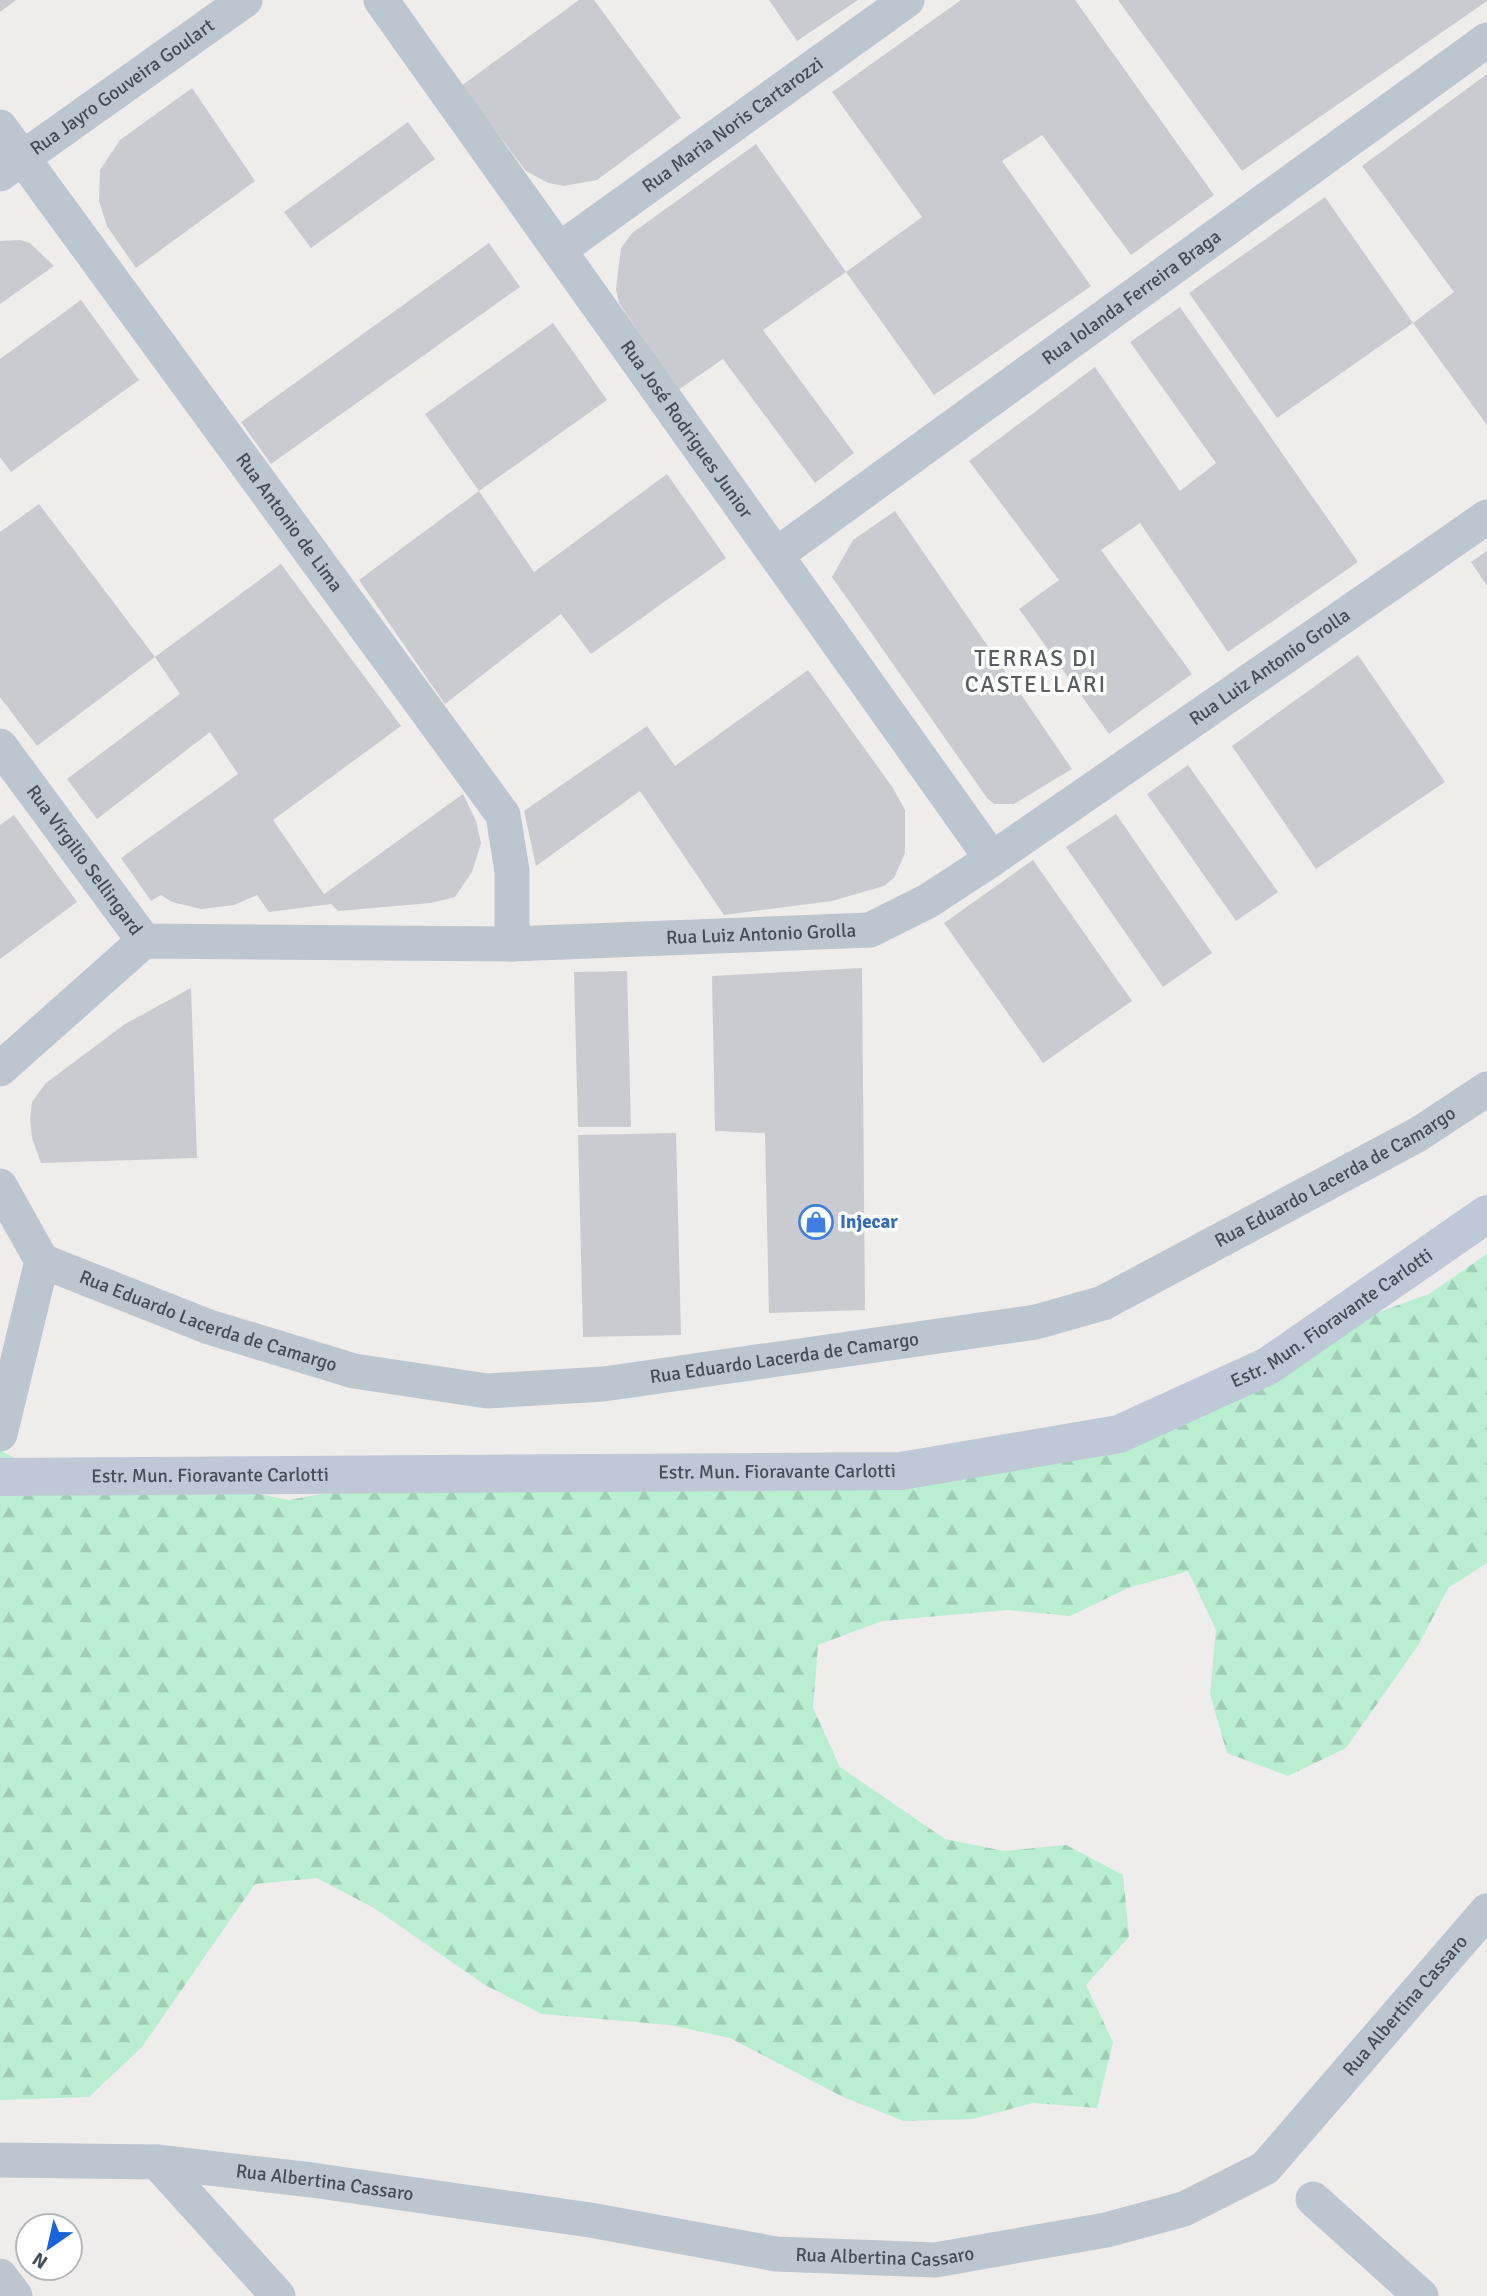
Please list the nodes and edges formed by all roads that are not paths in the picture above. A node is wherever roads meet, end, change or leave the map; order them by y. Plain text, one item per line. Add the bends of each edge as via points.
1 (245, 0) edge
2 (381, 0) edge
3 (907, 0) edge
4 (1487, 40) edge
5 (0, 127) edge
6 (12, 166) edge
7 (559, 250) junction
8 (1487, 517) edge
9 (776, 555) junction
10 (0, 746) edge
11 (992, 859) junction
12 (144, 941) junction
13 (512, 944) junction
14 (0, 1069) edge
15 (1487, 1089) edge
16 (0, 1185) edge
17 (1487, 1214) edge
18 (42, 1261) junction
19 (0, 1434) edge
20 (0, 1477) edge
21 (1487, 1911) edge
22 (0, 2160) edge
23 (157, 2162) junction
24 (1313, 2199) dead end
25 (0, 2276) edge
26 (268, 2289) edge
27 (15, 2296) edge
28 (1421, 2296) edge

1 - 6 street, Rua Jayro Gouveira Goulart
2 - 7 street, Rua José Rodrigues Junior
3 - 7 street, Rua Maria Noris Cartarozzi
4 - 9 street, Rua Iolanda Ferreira Braga
5 - 6 street, Rua Antonio de Lima
6 - 13 street, Rua Antonio de Lima via 503,815 512,871
7 - 9 street, Rua José Rodrigues Junior
8 - 11 street, Rua Luiz Antonio Grolla
9 - 11 street, Rua José Rodrigues Junior
10 - 12 street, Rua Vírgilio Sellingard
11 - 13 street, Rua Luiz Antonio Grolla via 928,901 870,930
12 - 13 street, Rua Luiz Antonio Grolla
12 - 14 street
15 - 18 street, Rua Eduardo Lacerda de Camargo via 1417,1135 1103,1303 1036,1322 604,1384 487,1391 354,1371 209,1327
16 - 18 street
17 - 20 street, Estr. Mun. Fioravante Carlotti via 1268,1366 1119,1434 901,1471
18 - 19 street
21 - 23 street, Rua Albertina Cassaro via 1265,2168 1184,2209 1106,2230 935,2260 776,2254 590,2220
22 - 23 street, Rua Albertina Cassaro
23 - 26 street
24 - 28 street
25 - 27 street

